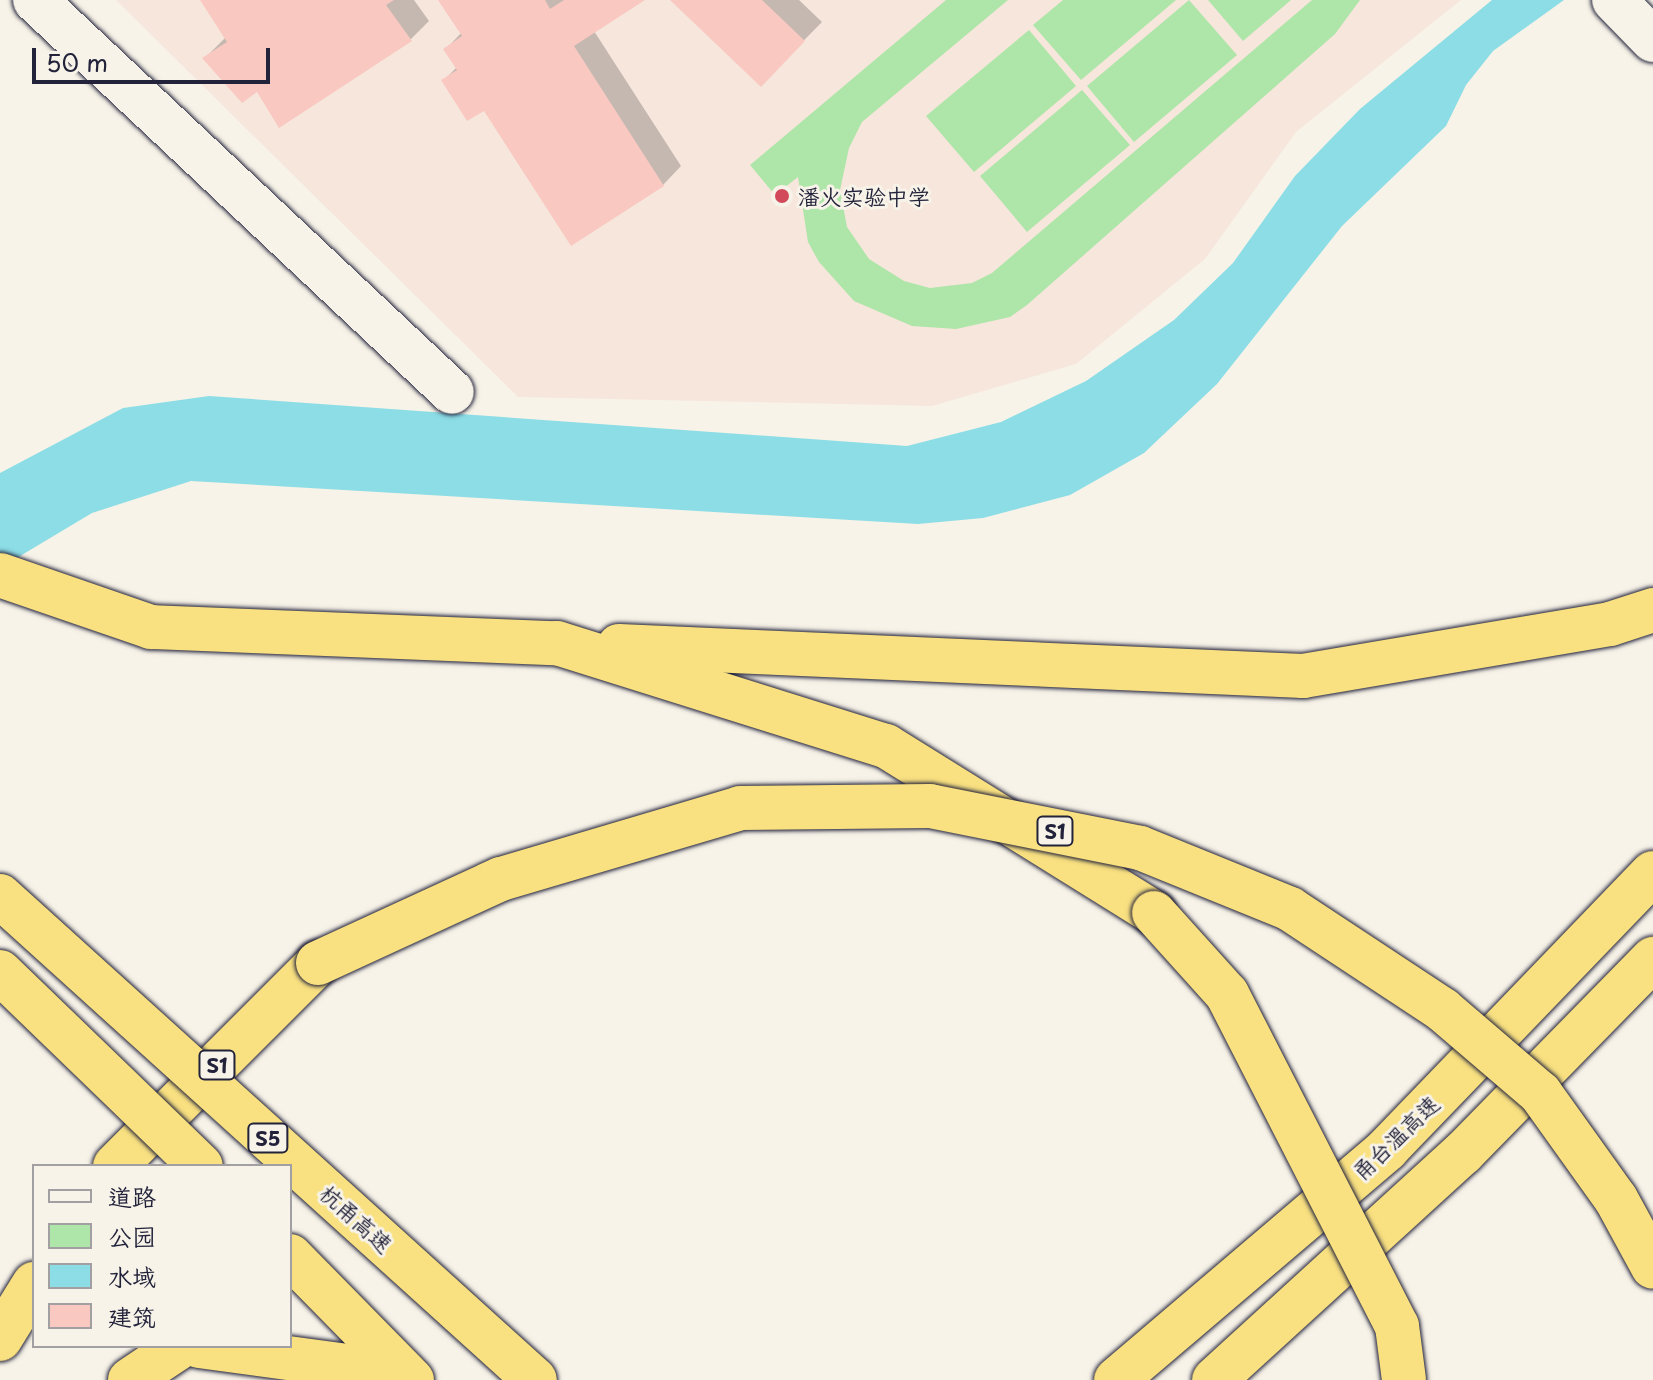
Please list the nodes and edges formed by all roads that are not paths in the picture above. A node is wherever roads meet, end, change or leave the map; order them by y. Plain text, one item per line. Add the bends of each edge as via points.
1 (35, 0) edge
2 (1614, 0) edge
3 (1653, 40) edge
4 (452, 392) dead end
5 (0, 575) edge
6 (1653, 610) edge
7 (557, 643) junction
8 (1653, 873) edge
9 (0, 896) edge
10 (1653, 959) edge
11 (0, 972) edge
12 (117, 1164) edge
13 (199, 1164) edge
14 (292, 1258) edge
15 (1653, 1267) edge
16 (32, 1287) edge
17 (1217, 1295) junction
18 (0, 1339) edge
19 (178, 1348) edge
20 (213, 1348) edge
21 (409, 1377) edge
22 (130, 1380) edge
23 (535, 1380) edge
24 (1098, 1380) edge
25 (1116, 1380) edge
26 (1214, 1380) edge
27 (1404, 1380) edge

1 - 4 street
2 - 3 street
5 - 7 highway via 151,627
6 - 7 highway via 1610,624 1303,676
7 - 27 highway, bridge via 886,746 1154,913 1227,994 1397,1326
8 - 17 highway, 甬台温高速 via 1387,1149
9 - 23 highway, 杭甬高速 / S5, bridge
10 - 26 highway via 1463,1153
11 - 13 highway, bridge
12 - 15 highway, S1, bridge via 318,963 501,879 740,808 930,806 1140,848 1290,909 1443,1010 1540,1093 1616,1199
14 - 21 highway
16 - 18 highway
17 - 24 highway
17 - 25 highway, 甬台温高速
19 - 22 highway
20 - 21 highway

